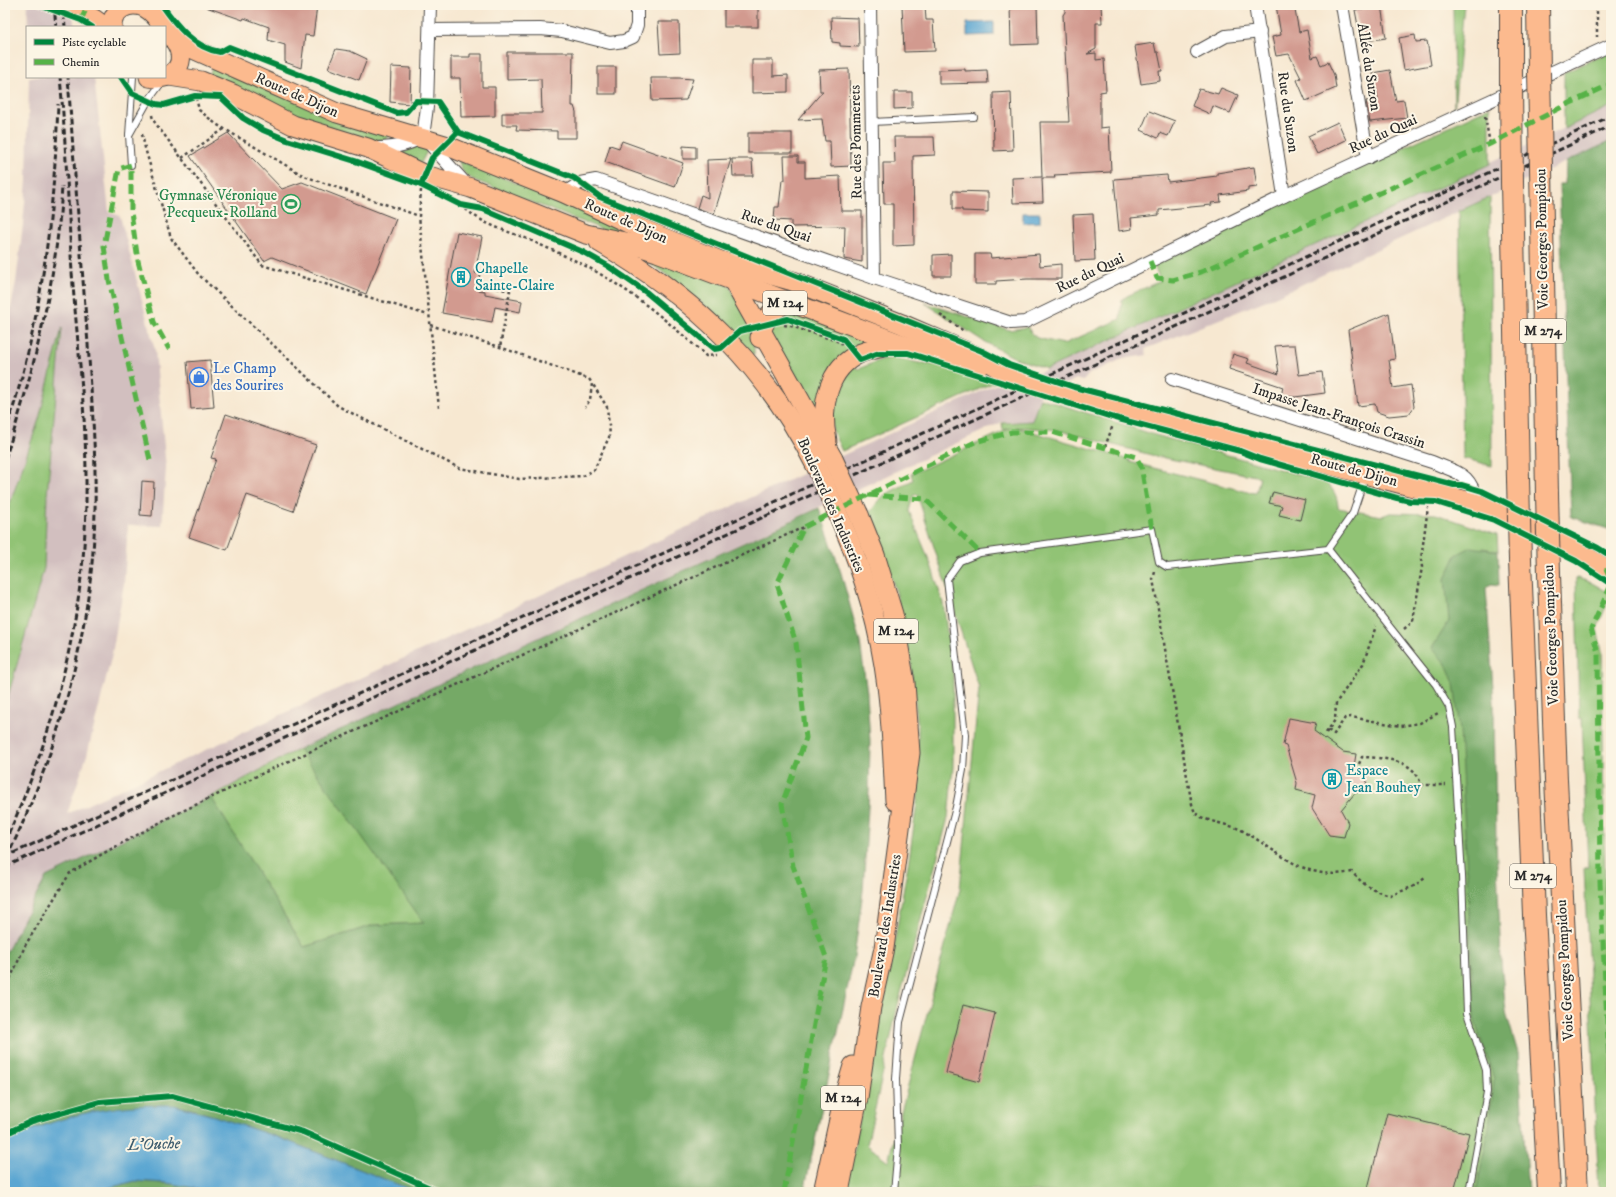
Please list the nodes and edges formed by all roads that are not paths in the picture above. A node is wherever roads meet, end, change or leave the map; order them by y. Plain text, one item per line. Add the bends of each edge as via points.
1 (66, 5) edge
2 (430, 5) edge
3 (637, 5) edge
4 (870, 5) edge
5 (1255, 5) edge
6 (1342, 5) edge
7 (1511, 5) edge
8 (1538, 5) edge
9 (116, 6) edge
10 (104, 26) edge
11 (112, 26) edge
12 (164, 26) edge
13 (430, 30) junction
14 (168, 32) edge
15 (1260, 32) junction
16 (1611, 45) edge
17 (1197, 52) dead end
18 (166, 74) edge
19 (133, 78) edge
20 (160, 78) edge
21 (166, 78) edge
22 (974, 117) dead end
23 (872, 122) junction
24 (129, 135) junction
25 (423, 137) junction
26 (368, 148) junction
27 (1368, 158) junction
28 (131, 165) dead end
29 (471, 188) junction
30 (564, 193) junction
31 (1284, 196) junction
32 (586, 234) junction
33 (721, 261) junction
34 (874, 278) junction
35 (734, 281) junction
36 (831, 296) junction
37 (788, 301) junction
38 (762, 327) junction
39 (901, 344) junction
40 (1016, 378) junction
41 (1172, 379) dead end
42 (768, 386) junction
43 (825, 462) junction
44 (1366, 474) junction
45 (1478, 504) junction
46 (1328, 549) junction
47 (1609, 566) edge
48 (898, 845) junction
49 (872, 1007) junction
50 (823, 1192) edge
51 (838, 1192) edge
52 (894, 1192) edge
53 (1469, 1192) edge
54 (1549, 1192) edge
55 (1577, 1192) edge

1 - 10 main road
2 - 13 street
3 - 13 street via 637,25 633,37 624,42 610,44 562,31 540,29
4 - 23 street, Rue des Pommerets
5 - 15 street, Rue du Suzon
6 - 27 street, Allée du Suzon
7 - 54 highway, Voie Georges Pompidou / M 274, bridge via 1520,560 1534,915
8 - 55 highway, Voie Georges Pompidou / M 274, bridge via 1549,574 1556,780
9 - 11 main road
9 - 12 main road via 136,5 145,8
13 - 25 street via 427,107
14 - 18 main road via 181,57 178,66
14 - 25 main road, Route de Dijon via 337,113
15 - 17 street via 1226,36
15 - 31 street, Rue du Suzon
16 - 27 street, Rue du Quai
19 - 24 lane
20 - 24 lane
21 - 26 main road, Route de Dijon via 201,81 233,94 293,125
22 - 23 lane
23 - 34 street, Rue des Pommerets
24 - 28 lane
25 - 26 street via 394,148
25 - 29 street, Route de Dijon
25 - 30 main road, Route de Dijon
26 - 29 main road, Route de Dijon via 425,174
27 - 31 street, Rue du Quai
29 - 32 main road, Route de Dijon
30 - 33 main road, Route de Dijon via 628,223
30 - 34 street, Rue du Quai via 580,183 596,180
31 - 34 street, Rue du Quai via 1025,322 1011,323
32 - 35 main road, Route de Dijon via 657,252
32 - 42 main road, Boulevard des Industries / M 124 via 668,286 698,311 722,345
33 - 35 main road, Boulevard des Industries / M 124
33 - 36 main road, Route de Dijon via 793,281
35 - 37 main road, Route de Dijon
35 - 38 main road, Boulevard des Industries / M 124
36 - 37 main road, Route de Dijon / M 124 via 805,297
36 - 40 main road, Route de Dijon via 981,358
37 - 38 main road, Route de Dijon / M 124 via 774,310
37 - 39 main road, Route de Dijon
38 - 42 main road, M 124 via 761,353
38 - 43 main road, Boulevard des Industries / M 124
39 - 40 main road, Route de Dijon
39 - 43 main road, Boulevard des Industries / M 124 via 856,356 841,367 833,379 825,402 823,418 827,440
40 - 44 main road, Route de Dijon, bridge via 1069,396
41 - 45 street, Impasse Jean-François Crassin via 1432,462 1470,481
42 - 43 main road, Boulevard des Industries / M 124 via 803,440
43 - 48 main road, Boulevard des Industries / M 124, bridge via 842,523 866,587 882,651 891,721
43 - 48 main road, Boulevard des Industries / M 124, bridge via 859,515 886,588 900,648 910,753
44 - 45 main road, Route de Dijon
44 - 46 lane via 1353,512
45 - 47 main road, Route de Dijon via 1528,524
46 - 52 lane via 1167,567 1159,562 1152,528 980,553 960,561 947,579 965,735 963,770 956,807 900,1022 896,1079 898,1147
46 - 53 lane via 1436,685 1449,707 1457,785 1467,1013 1486,1070 1488,1092
48 - 49 main road, Boulevard des Industries / M 124 via 884,948
49 - 50 main road, Boulevard des Industries / M 124 via 844,1097
49 - 51 main road, Boulevard des Industries / M 124 via 858,1098

